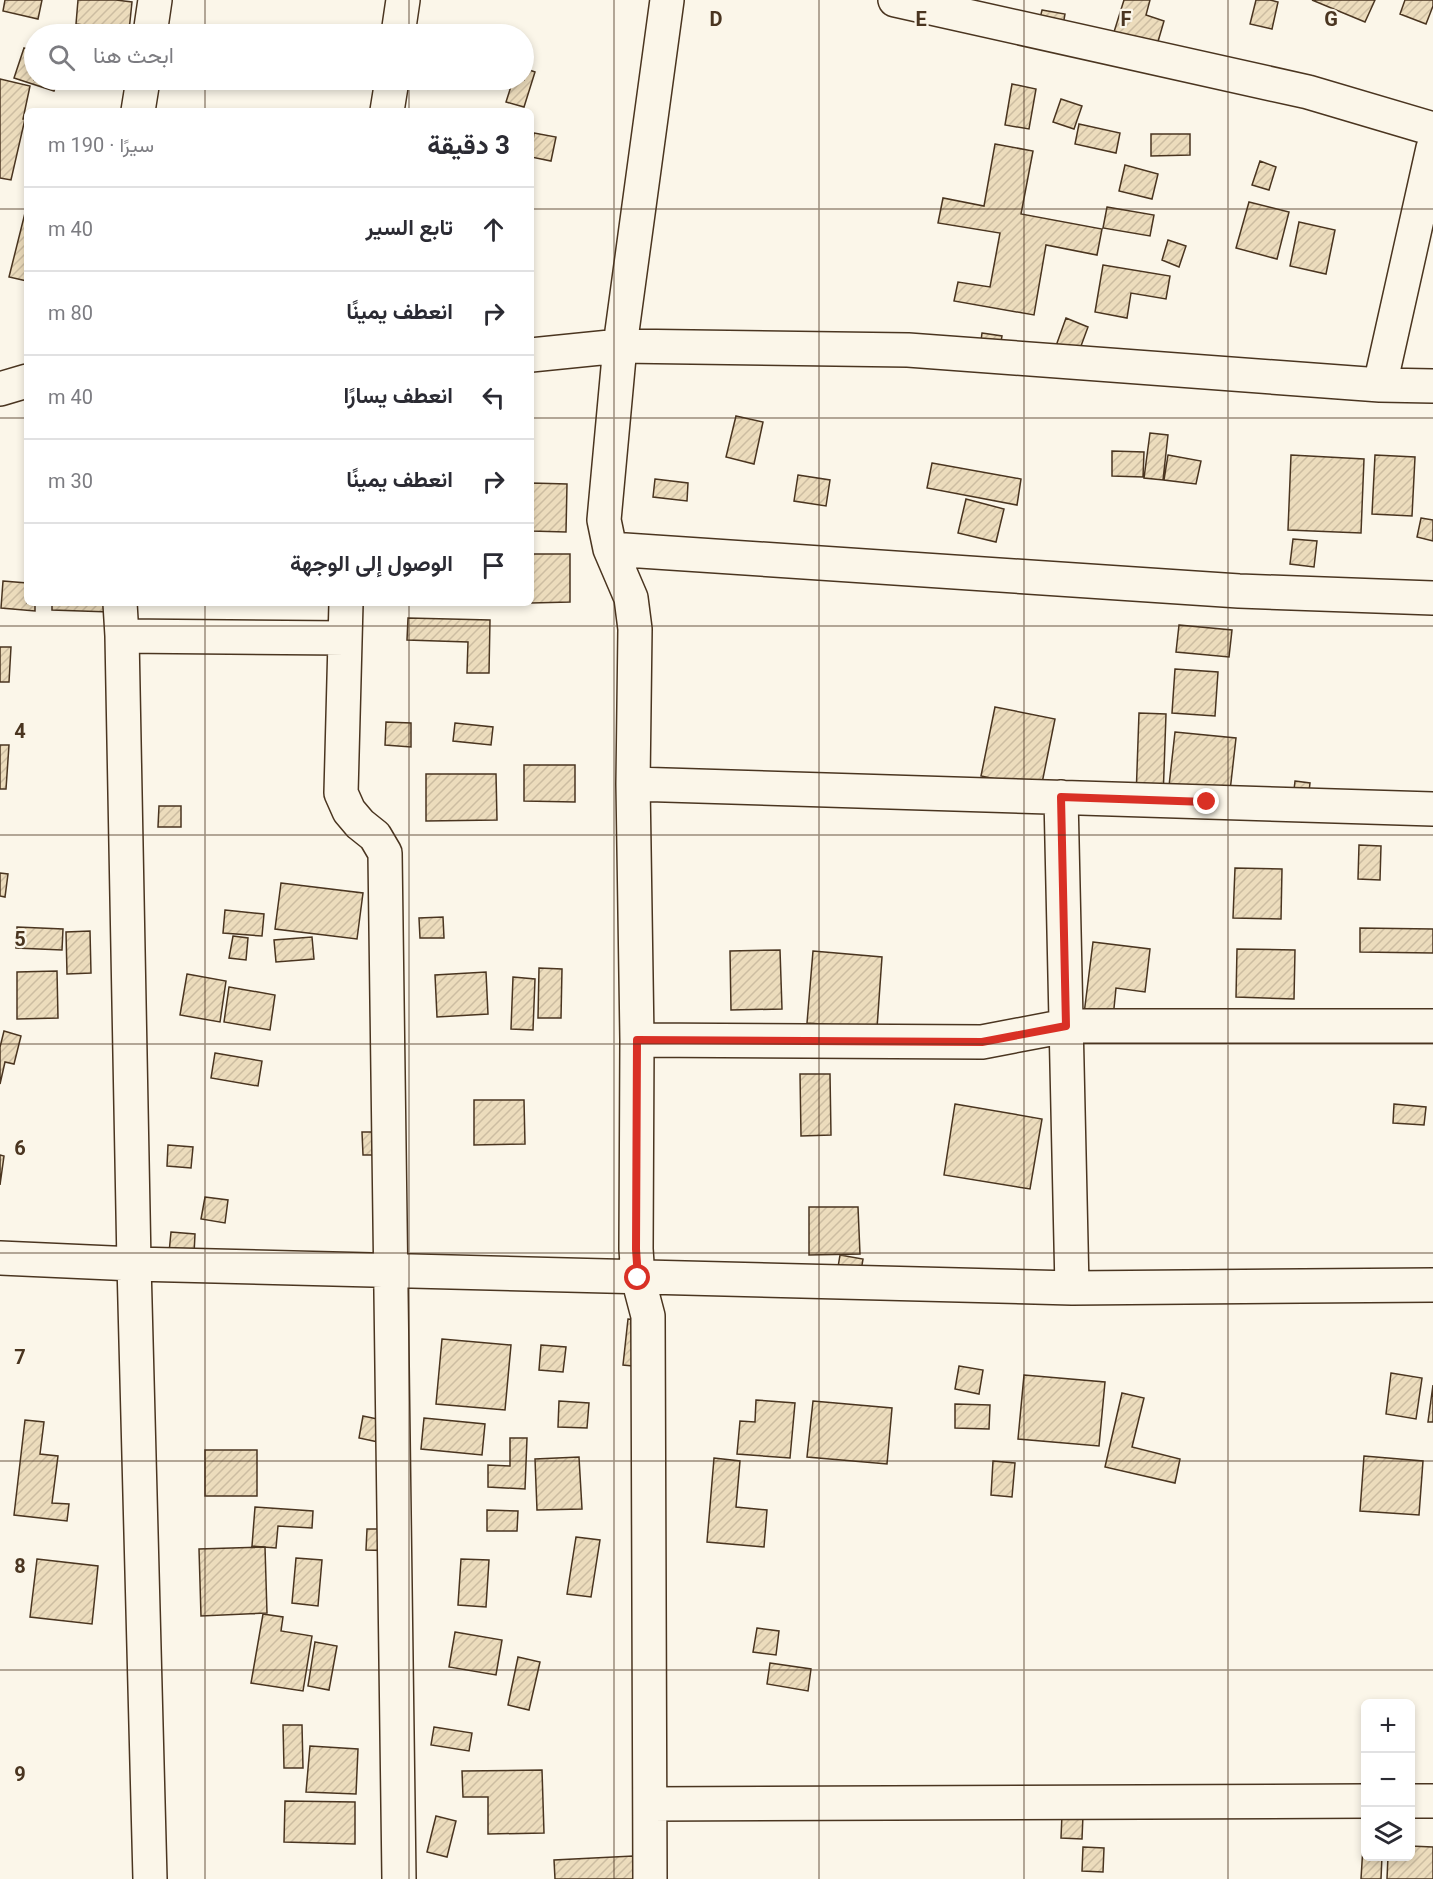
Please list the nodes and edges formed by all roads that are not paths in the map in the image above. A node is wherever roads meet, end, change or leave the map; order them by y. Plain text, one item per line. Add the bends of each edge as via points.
1 (155, 0) edge
2 (403, 0) edge
3 (667, 0) edge
4 (895, 0) edge
5 (151, 24) edge
6 (399, 24) edge
7 (141, 90) edge
8 (390, 90) edge
9 (138, 108) edge
10 (387, 108) edge
11 (1433, 129) edge
12 (1433, 148) edge
13 (620, 346) junction
14 (534, 355) edge
15 (24, 382) edge
16 (1380, 385) junction
17 (1433, 386) edge
18 (0, 388) edge
19 (610, 549) junction
20 (1433, 598) edge
21 (120, 606) edge
22 (346, 606) edge
23 (122, 636) junction
24 (345, 638) junction
25 (633, 784) junction
26 (1061, 797) junction
27 (1433, 809) edge
28 (1066, 1026) junction
29 (1433, 1026) edge
30 (637, 1040) junction
31 (0, 1258) edge
32 (134, 1264) junction
33 (392, 1271) junction
34 (638, 1278) junction
35 (1433, 1285) edge
36 (1072, 1288) junction
37 (1361, 1801) edge
38 (1415, 1801) edge
39 (1433, 1801) edge
40 (650, 1804) junction
41 (150, 1879) edge
42 (399, 1879) edge
43 (650, 1879) edge

1 - 5 street
2 - 6 street
3 - 13 street
4 - 11 street via 1308,92
7 - 9 street
8 - 10 street
12 - 16 street
13 - 14 street
13 - 16 street via 908,350
13 - 19 street via 604,520
15 - 18 street
16 - 17 street
19 - 20 street via 1239,591
19 - 25 street via 630,598 635,629
21 - 23 street
22 - 24 street
23 - 24 street
23 - 32 street
24 - 33 street via 341,793 349,811 375,836 385,852
25 - 26 street
25 - 30 street
26 - 27 street
26 - 28 street
28 - 29 street
28 - 30 street via 982,1042
28 - 36 street
30 - 34 street
31 - 32 street
32 - 33 street
32 - 41 street
33 - 34 street
33 - 42 street
34 - 36 street
34 - 40 street via 648,1316
35 - 36 street
37 - 40 street
38 - 39 street
40 - 43 street

